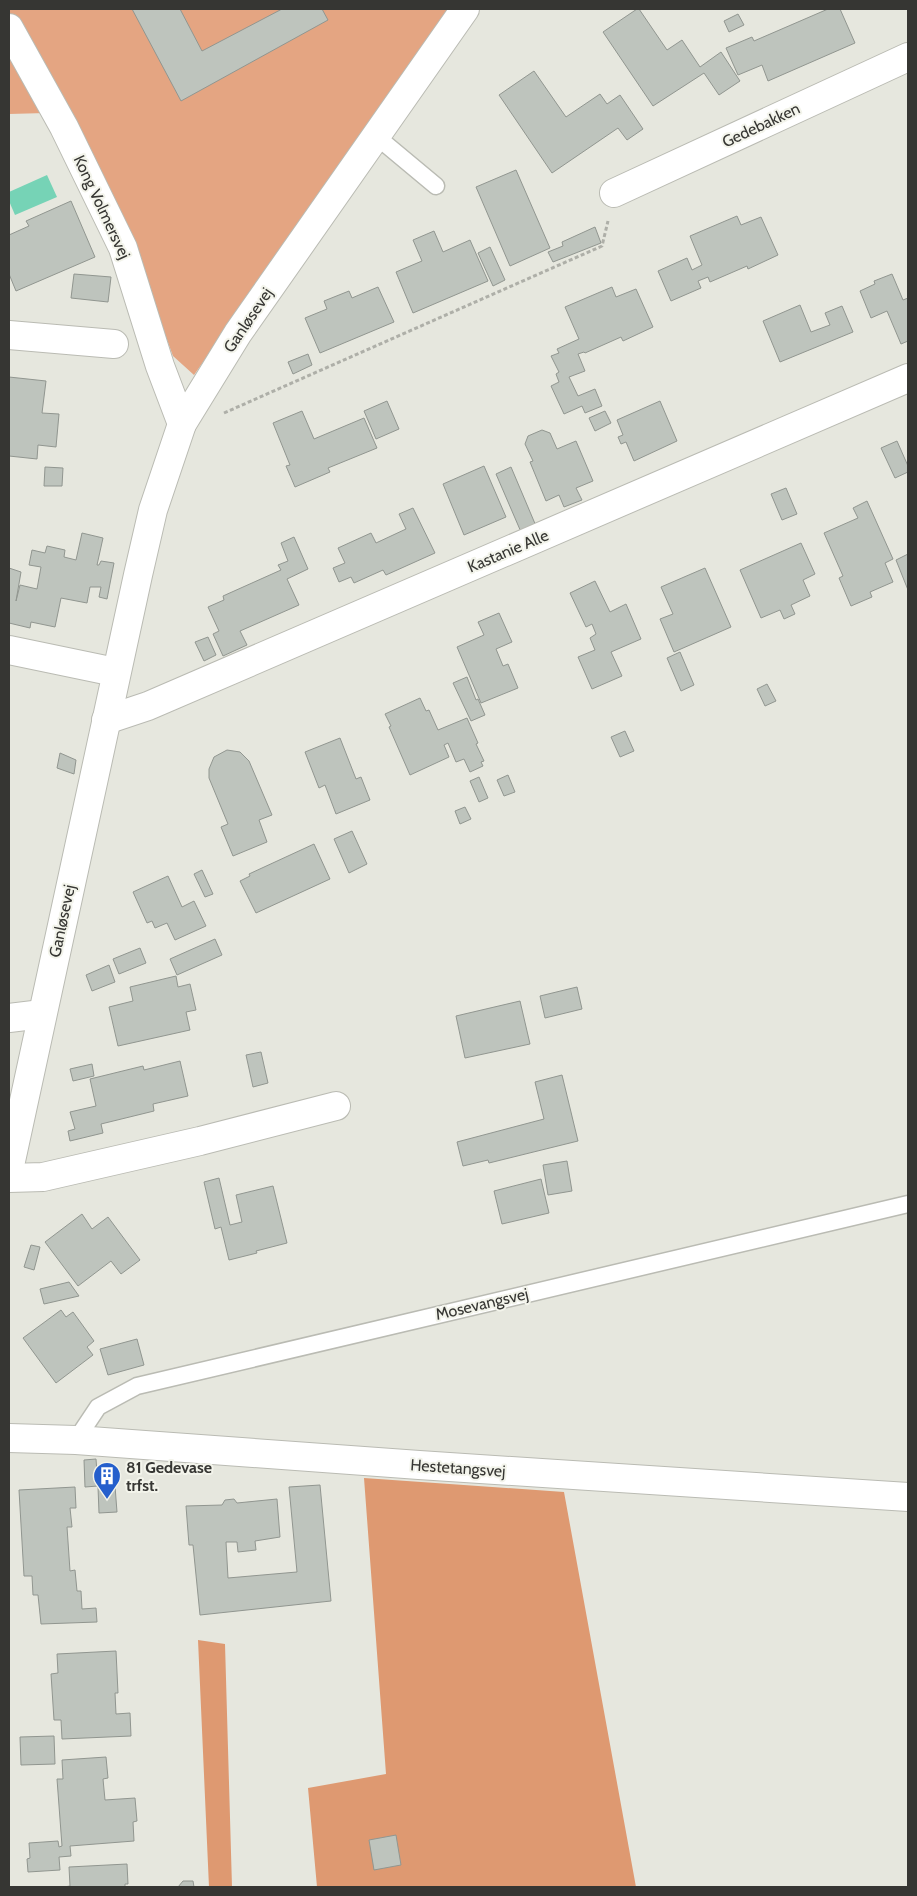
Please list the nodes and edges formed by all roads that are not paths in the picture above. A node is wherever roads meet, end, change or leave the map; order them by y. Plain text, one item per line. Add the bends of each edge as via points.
1 (465, 9) edge
2 (9, 28) edge
3 (908, 57) edge
4 (376, 136) junction
5 (436, 186) dead end
6 (614, 193) road end
7 (9, 335) edge
8 (114, 344) dead end
9 (908, 378) edge
10 (182, 424) junction
11 (9, 650) edge
12 (115, 672) junction
13 (106, 720) junction
14 (42, 1014) junction
15 (9, 1018) edge
16 (336, 1106) dead end
17 (9, 1170) edge
18 (9, 1178) edge
19 (908, 1204) edge
20 (9, 1438) edge
21 (76, 1440) junction
22 (908, 1497) edge

1 - 4 street, Ganløsevej
2 - 10 street, Kong Volmersvej via 64,127 123,248
3 - 6 street, Gedebakken
4 - 5 lane
4 - 10 street, Ganløsevej via 238,333
7 - 8 street
9 - 13 street, Kastanie Alle via 148,706
10 - 12 street, Ganløsevej via 153,510
11 - 12 street
12 - 13 street, Ganløsevej
13 - 14 street, Ganløsevej
14 - 15 street
14 - 17 street, Ganløsevej
16 - 18 street via 43,1177
19 - 21 lane, Mosevangsvej via 136,1386 98,1408
20 - 21 street, Hestetangsvej
21 - 22 street, Hestetangsvej

